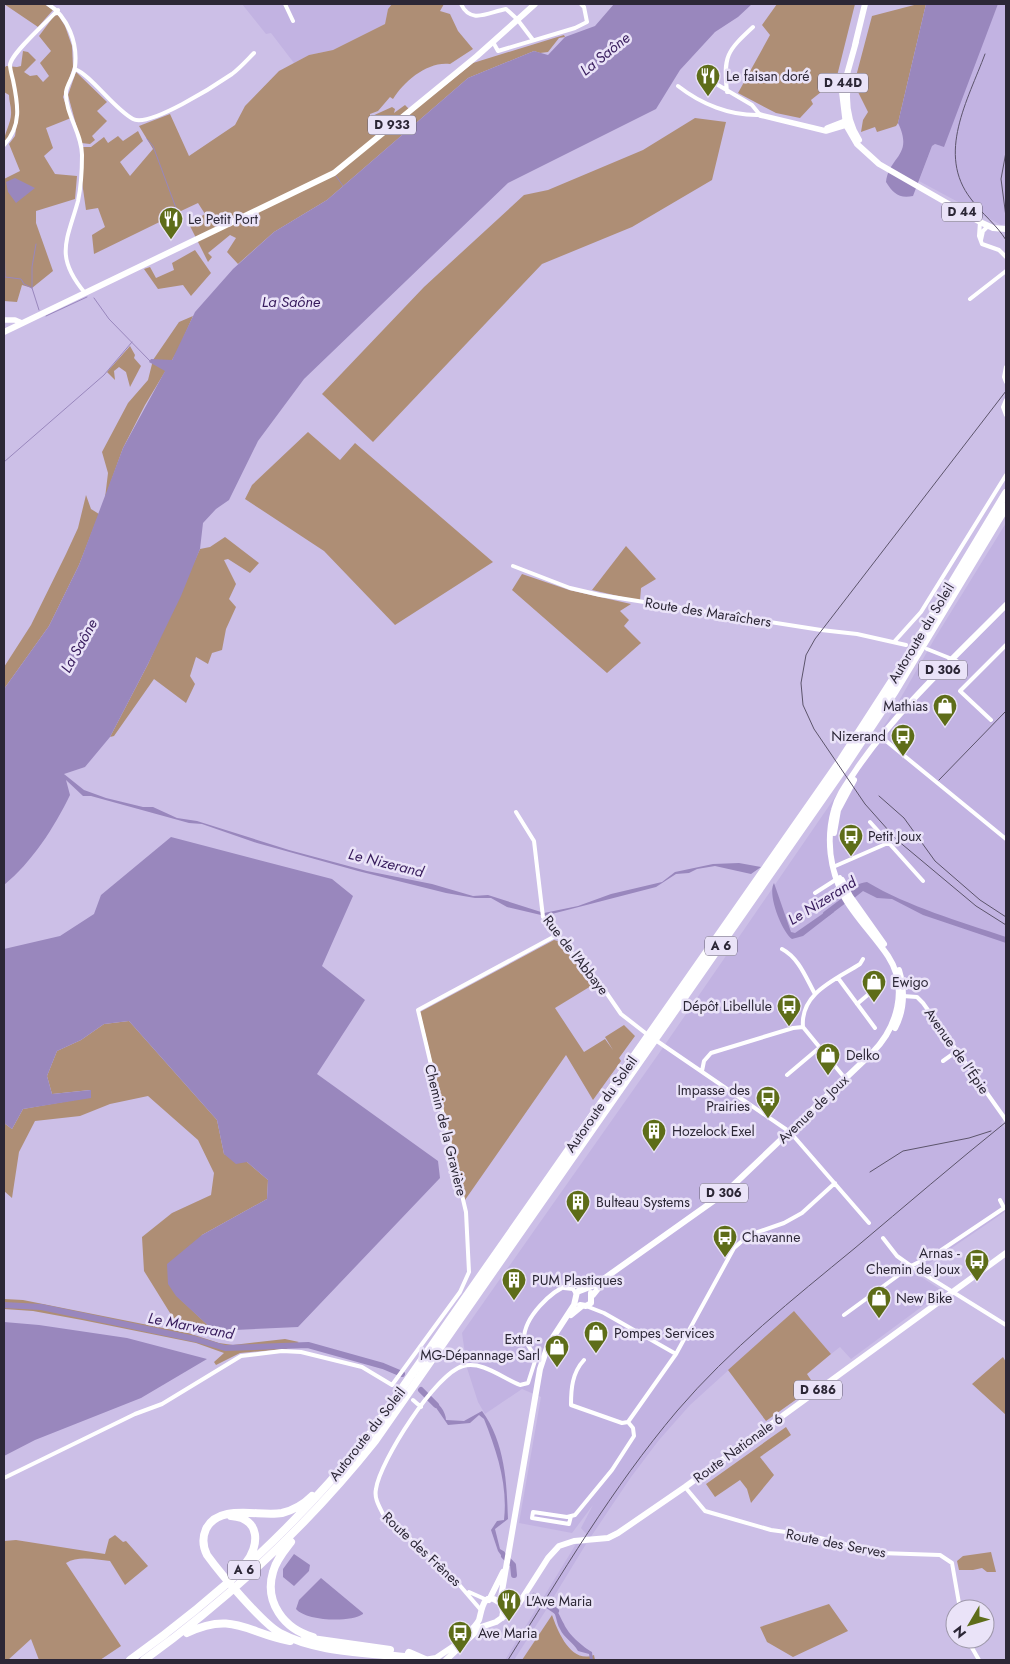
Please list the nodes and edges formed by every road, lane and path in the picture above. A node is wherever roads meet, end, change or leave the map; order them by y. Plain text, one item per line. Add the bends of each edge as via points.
1 (48, 4) edge
2 (285, 4) edge
3 (461, 4) edge
4 (499, 4) edge
5 (535, 4) edge
6 (865, 4) edge
7 (582, 6) edge
8 (503, 9) junction
9 (58, 10) junction
10 (517, 19) junction
11 (293, 22) dead end
12 (753, 28) dead end
13 (533, 40) junction
14 (493, 42) junction
15 (254, 53) dead end
16 (75, 68) junction
17 (718, 85) dead end
18 (678, 86) dead end
19 (727, 92) junction
20 (760, 114) junction
21 (847, 123) junction
22 (4, 145) edge
23 (980, 222) junction
24 (988, 226) junction
25 (1005, 228) edge
26 (981, 240) junction
27 (1006, 257) edge
28 (1006, 271) edge
29 (85, 293) junction
30 (970, 299) dead end
31 (5, 320) edge
32 (22, 323) junction
33 (13, 327) junction
34 (4, 332) edge
35 (1006, 366) edge
36 (1006, 382) edge
37 (1006, 400) edge
38 (1006, 415) edge
39 (1006, 475) edge
40 (1006, 492) edge
41 (1006, 507) edge
42 (513, 566) dead end
43 (1006, 605) edge
44 (1006, 611) edge
45 (894, 642) junction
46 (906, 645) dead end
47 (1006, 645) edge
48 (927, 649) dead end
49 (956, 659) junction
50 (990, 720) dead end
51 (882, 737) junction
52 (516, 812) dead end
53 (870, 822) dead end
54 (1006, 838) edge
55 (888, 844) junction
56 (835, 866) junction
57 (838, 878) junction
58 (923, 881) dead end
59 (815, 893) dead end
60 (557, 935) junction
61 (782, 949) dead end
62 (862, 959) dead end
63 (838, 978) junction
64 (876, 988) dead end
65 (815, 994) junction
66 (901, 996) junction
67 (857, 1004) junction
68 (803, 1027) junction
69 (876, 1028) dead end
70 (820, 1048) junction
71 (957, 1051) junction
72 (943, 1061) dead end
73 (702, 1071) junction
74 (788, 1075) dead end
75 (847, 1080) junction
76 (1006, 1120) edge
77 (791, 1133) junction
78 (835, 1182) junction
79 (1000, 1200) dead end
80 (869, 1223) dead end
81 (883, 1238) dead end
82 (1006, 1253) edge
83 (911, 1266) junction
84 (562, 1288) junction
85 (585, 1289) junction
86 (951, 1293) junction
87 (576, 1298) junction
88 (592, 1298) junction
89 (584, 1306) junction
90 (604, 1313) junction
91 (844, 1314) dead end
92 (1006, 1325) edge
93 (676, 1354) junction
94 (584, 1360) dead end
95 (413, 1400) dead end
96 (535, 1403) junction
97 (422, 1407) junction
98 (628, 1422) junction
99 (344, 1466) junction
100 (4, 1478) edge
101 (685, 1486) junction
102 (314, 1512) junction
103 (571, 1516) junction
104 (506, 1565) junction
105 (224, 1574) junction
106 (230, 1584) junction
107 (465, 1589) junction
108 (242, 1594) junction
109 (523, 1598) junction
110 (958, 1599) edge
111 (488, 1600) junction
112 (501, 1604) junction
113 (480, 1612) junction
114 (502, 1618) junction
115 (489, 1623) junction
116 (172, 1639) junction
117 (322, 1639) junction
118 (310, 1643) junction
119 (973, 1649) edge
120 (130, 1660) edge
121 (144, 1660) edge
122 (413, 1660) edge
123 (429, 1660) edge
124 (446, 1660) edge
125 (979, 1660) edge

1 - 9 street
2 - 11 street
3 - 8 street via 464,10 481,17
4 - 8 street
5 - 10 main road, D 933
6 - 21 main road, D 44D via 847,89
7 - 13 street via 587,22
8 - 10 street
9 - 16 street via 72,35
9 - 22 street via 10,64 17,120 12,136
10 - 13 street
10 - 14 main road, D 933
12 - 19 street via 729,54 724,67
13 - 14 street via 498,50
14 - 29 main road, D 933 via 334,173
15 - 16 street via 208,90 149,120 134,120
16 - 29 street via 66,91 82,156 78,200 65,238 65,248 70,271
17 - 19 street
18 - 20 street via 706,105 750,115
19 - 20 street via 752,105
20 - 21 street via 818,130
21 - 23 main road, D 44 via 860,142 886,167
23 - 24 main road, D 44
23 - 26 street
24 - 25 main road, D 44
24 - 26 street
26 - 27 street via 985,246 997,249
28 - 30 street
29 - 32 main road, D 933
31 - 32 street
31 - 33 street
32 - 33 main road, D 933
33 - 34 main road, D 933
35 - 36 street
37 - 38 street via 1003,406
39 - 45 street via 926,604
40 - 99 highway, Autoroute du Soleil / A 6 via 841,760 419,1366
41 - 102 highway, Autoroute du Soleil / A 6 via 895,691 836,780 393,1416
42 - 45 street, Route des Maraîchers via 570,588 600,595
43 - 49 main road, Avenue de Joux / D 306
44 - 49 main road, Avenue de Joux / D 306
45 - 46 street, Route des Maraîchers
47 - 50 street via 960,691
48 - 49 street
49 - 51 main road, Avenue de Joux / D 306
51 - 54 street
51 - 56 main road, Avenue de Joux / D 306 via 836,803 829,844
52 - 60 street, Rue de l'Abbaye via 534,841 543,917
53 - 55 street
55 - 56 street
55 - 58 street
56 - 57 main road, Avenue de Joux / D 306
57 - 59 street
57 - 66 main road, Avenue de Joux / D 306 via 851,903 893,957 903,981
60 - 73 street, Rue de l'Abbaye via 599,982 622,1014 664,1047
60 - 100 street, Chemin de la Gravière via 418,1010 466,1212 469,1272 460,1292 392,1385 362,1368 301,1352 241,1356 162,1404 126,1418
61 - 65 street via 801,968
62 - 63 street via 860,964
63 - 65 street
63 - 67 street
64 - 67 street
65 - 68 street via 804,1006
66 - 71 street, Avenue de l'Épie via 917,997
66 - 75 main road, Avenue de Joux / D 306 via 900,1018 893,1032
67 - 69 street
68 - 70 street
68 - 73 street via 712,1053 704,1061
70 - 74 street
70 - 75 street
71 - 72 street
71 - 76 street, Avenue de l'Épie
73 - 77 street
75 - 77 main road, Avenue de Joux / D 306
77 - 78 street
77 - 85 main road, Avenue de Joux / D 306 via 716,1199
77 - 88 main road, Avenue de Joux / D 306 via 728,1195 599,1287
78 - 80 street
78 - 93 street via 802,1213 749,1235 734,1248
79 - 83 street via 1004,1208 937,1253
81 - 83 street via 897,1256
82 - 86 main road, Route Nationale 6 / D 686
83 - 86 street
83 - 91 street
84 - 85 street via 570,1284
84 - 87 street via 572,1288
84 - 97 street, Route des Frênes via 542,1303 524,1332 524,1341 536,1358 528,1383 520,1385 484,1368 466,1366 448,1373
85 - 87 main road, Avenue de Joux
85 - 88 main road
86 - 92 street
86 - 101 main road, Route Nationale 6 / D 686
87 - 89 main road
87 - 96 main road via 543,1357
88 - 89 main road, Avenue de Joux
88 - 90 street
89 - 90 street
89 - 96 main road via 571,1315 550,1348
90 - 93 street
93 - 98 street
94 - 98 street via 578,1366 572,1385 571,1404 622,1423
95 - 97 street
96 - 104 main road
97 - 107 street, Route des Frênes via 389,1454 375,1490 376,1502 383,1514
98 - 103 street via 634,1436 612,1470
99 - 105 highway via 294,1509 279,1513 229,1514 213,1520 204,1535 204,1549
99 - 106 highway, Autoroute du Soleil / A 6 via 299,1517
101 - 109 main road, Route Nationale 6 / D 686 via 608,1538 574,1541 559,1546
101 - 110 street, Route des Serves via 702,1510 762,1527 880,1553 940,1555 952,1563
102 - 116 highway, Autoroute du Soleil / A 6 via 245,1580
102 - 117 highway via 276,1563 271,1590 276,1608 286,1622 297,1631
103 - 103 street via 533,1512 532,1518 569,1524
104 - 111 main road
104 - 112 main road
105 - 106 highway via 209,1553 206,1536 219,1519 235,1516 251,1526 256,1546
105 - 108 highway
106 - 120 highway, Autoroute du Soleil / A 6
107 - 111 street, Route des Frênes
107 - 113 street, Route des Frênes
108 - 117 highway via 280,1630 299,1637
108 - 118 highway via 276,1631
109 - 112 main road via 511,1605
109 - 114 main road, Route Nationale 6 / D 686
111 - 112 main road
111 - 113 main road
112 - 114 main road
113 - 115 main road via 483,1620
113 - 123 main road via 477,1623 458,1644
114 - 115 main road
115 - 124 main road
116 - 118 highway via 205,1624 224,1622 273,1638
116 - 121 highway, Autoroute du Soleil / A 6
117 - 123 highway via 407,1653
118 - 122 highway
119 - 125 street

